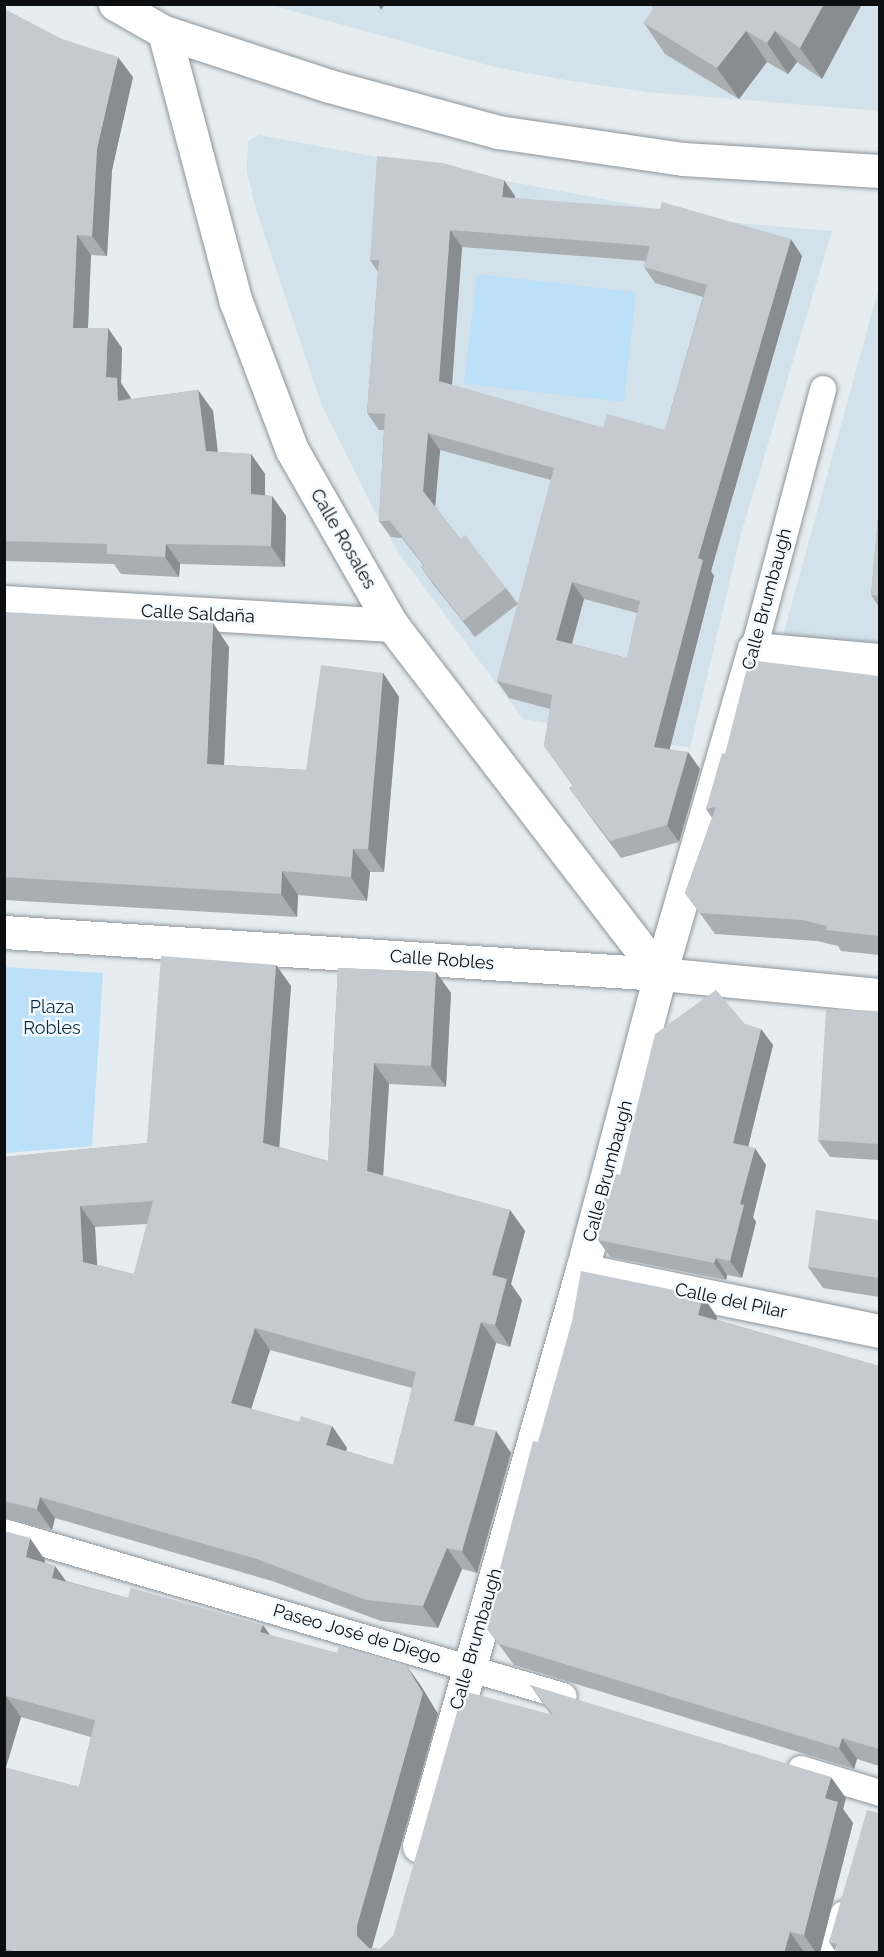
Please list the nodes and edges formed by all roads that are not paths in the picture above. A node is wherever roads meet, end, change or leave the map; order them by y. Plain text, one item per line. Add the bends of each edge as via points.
1 (115, 4) edge
2 (142, 4) edge
3 (164, 32) junction
4 (879, 171) edge
5 (823, 389) dead end
6 (4, 602) edge
7 (392, 625) junction
8 (754, 649) junction
9 (879, 660) edge
10 (4, 932) edge
11 (660, 974) junction
12 (879, 995) edge
13 (582, 1270) junction
14 (879, 1331) edge
15 (4, 1532) edge
16 (468, 1666) junction
17 (582, 1702) edge
18 (775, 1761) edge
19 (876, 1800) edge
20 (412, 1873) edge
21 (848, 1895) edge
22 (832, 1953) edge

1 - 3 street
2 - 3 street
3 - 4 street via 329,86 498,132 683,159
3 - 7 street, Calle Rosales via 236,302 292,450
5 - 8 street, Calle Brumbaugh
6 - 7 street, Calle Saldaña
7 - 11 street, Calle Rosales
8 - 9 street
8 - 11 street, Calle Brumbaugh
10 - 11 street, Calle Robles
11 - 12 street, Calle Robles
11 - 13 street, Calle Brumbaugh
13 - 14 street, Calle del Pilar
13 - 16 street, Calle Brumbaugh
15 - 16 street, Paseo José de Diego
16 - 17 street, Paseo José de Diego
16 - 20 street, Calle Brumbaugh
18 - 19 street
21 - 22 street

